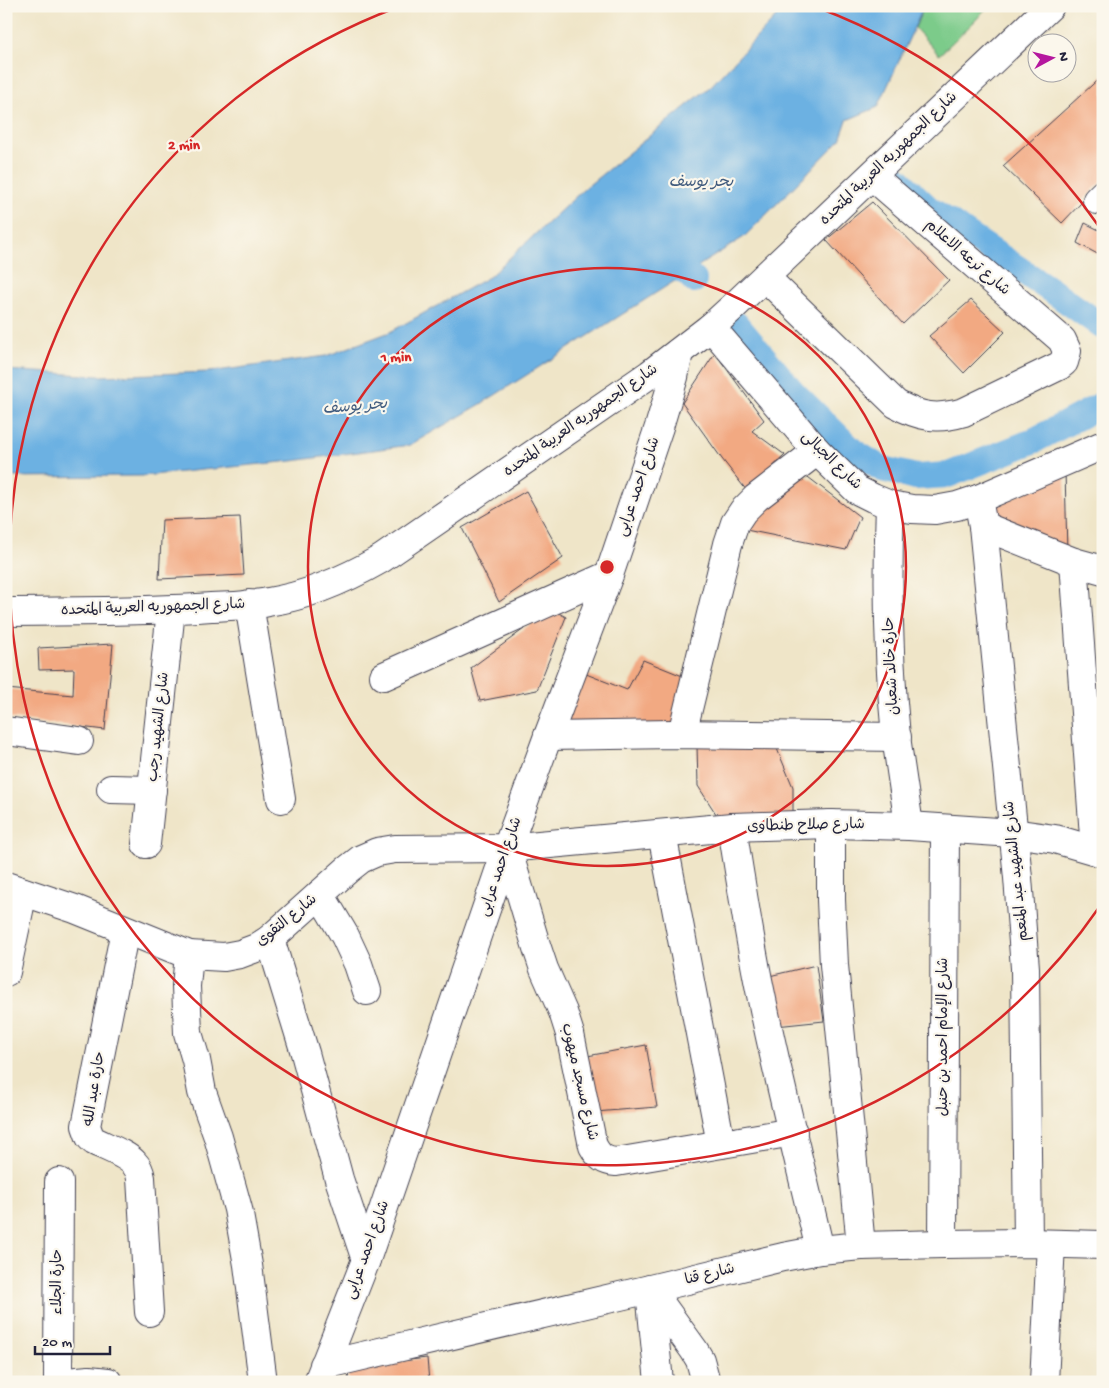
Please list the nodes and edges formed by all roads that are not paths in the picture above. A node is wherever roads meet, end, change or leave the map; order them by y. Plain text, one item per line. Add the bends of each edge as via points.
1 (1050, 6) edge
2 (872, 176) junction
3 (765, 277) junction
4 (711, 327) junction
5 (679, 352) junction
6 (1103, 445) edge
7 (817, 451) junction
8 (978, 500) junction
9 (890, 505) junction
10 (983, 526) junction
11 (1074, 562) junction
12 (1103, 570) edge
13 (609, 576) junction
14 (249, 604) junction
15 (171, 610) junction
16 (6, 612) edge
17 (384, 676) dead end
18 (6, 730) edge
19 (682, 734) junction
20 (548, 736) junction
21 (896, 737) junction
22 (79, 742) dead end
23 (111, 789) dead end
24 (152, 790) junction
25 (281, 799) dead end
26 (831, 824) junction
27 (909, 826) junction
28 (732, 827) junction
29 (945, 829) junction
30 (1013, 833) junction
31 (662, 834) junction
32 (146, 844) dead end
33 (507, 848) junction
34 (1099, 852) edge
35 (15, 890) edge
36 (320, 894) junction
37 (126, 930) junction
38 (270, 939) junction
39 (190, 955) junction
40 (6, 972) edge
41 (368, 991) dead end
42 (793, 1132) junction
43 (721, 1144) junction
44 (59, 1182) dead end
45 (942, 1244) junction
46 (1040, 1244) junction
47 (1103, 1245) edge
48 (861, 1246) junction
49 (820, 1250) junction
50 (366, 1260) junction
51 (650, 1289) junction
52 (149, 1312) dead end
53 (322, 1375) edge
54 (58, 1382) edge
55 (263, 1382) edge
56 (659, 1382) edge
57 (706, 1382) edge
58 (1044, 1382) edge

1 - 2 street, شارع الجمهوريه العربية المتحده
2 - 3 street, شارع الجمهوريه العربية المتحده
2 - 3 street, شارع ترعه الاعلام via 1062,340 1067,351 1064,362 964,412 950,416 922,415 896,404
3 - 4 street, شارع الجمهوريه العربية المتحده
4 - 5 street, شارع الجمهوريه العربية المتحده
4 - 7 street, شارع الجبالى
5 - 13 street, شارع احمد عرابى via 659,427
5 - 14 street, شارع الجمهوريه العربية المتحده via 381,559 315,590 276,601
6 - 8 street, شارع الجبالى
7 - 9 street, شارع الجبالى via 857,490
7 - 19 street via 756,498 735,523
8 - 9 street, شارع الجبالى via 935,510
8 - 10 street, شارع الشهيد عبد المنعم
9 - 21 street, حارة خالد شعبان via 889,623
10 - 11 street
10 - 30 street, شارع الشهيد عبد المنعم
11 - 12 street
11 - 34 street
13 - 17 street
13 - 20 street, شارع احمد عرابى
14 - 15 street, شارع الجمهوريه العربية المتحده
14 - 25 street
15 - 16 street, شارع الجمهوريه العربية المتحده
15 - 24 street, شارع الشهيد رجب
18 - 22 street
19 - 20 street
19 - 21 street
20 - 33 street, شارع احمد عرابى
21 - 27 street, حارة خالد شعبان
23 - 24 street
24 - 32 street, شارع الشهيد رجب
26 - 27 street, شارع صلاح طنطاوى
26 - 28 street, شارع صلاح طنطاوى
26 - 48 street via 834,965
27 - 29 street, شارع صلاح طنطاوى
28 - 31 street, شارع صلاح طنطاوى
28 - 42 street via 758,980
29 - 30 street, شارع صلاح طنطاوى
29 - 45 street, شارع الإمام احمد بن حنبل
30 - 34 street, شارع صلاح طنطاوى via 1055,839
30 - 46 street, شارع الشهيد عبد المنعم via 1025,968
31 - 33 street, شارع صلاح طنطاوى
31 - 43 street
33 - 36 street, شارع التقوى via 378,852 361,859
33 - 43 street, شارع مسجد ميهوب via 536,948 570,1034 593,1146 598,1155 606,1161 616,1162
33 - 50 street, شارع احمد عرابى
35 - 37 street, شارع التقوى
35 - 40 street
36 - 38 street, شارع التقوى
36 - 41 street via 345,936
37 - 39 street, شارع التقوى
37 - 52 street, حارة عبد الله via 86,1126 94,1141 129,1158 139,1170
38 - 39 street, شارع التقوى via 240,954 224,957
38 - 50 street via 339,1180
39 - 55 street via 186,986 188,1033 202,1092 238,1209
42 - 43 street, شارع مسجد ميهوب
42 - 49 street
44 - 54 street, حارة الجلاء
45 - 46 street, شارع قنا
45 - 48 street, شارع قنا
46 - 47 street, شارع قنا
46 - 58 street, شارع الشهيد عبد المنعم
48 - 49 street, شارع قنا
49 - 51 street, شارع قنا
50 - 53 street, شارع احمد عرابى
51 - 53 street, شارع قنا
51 - 56 street
51 - 57 street via 694,1350

